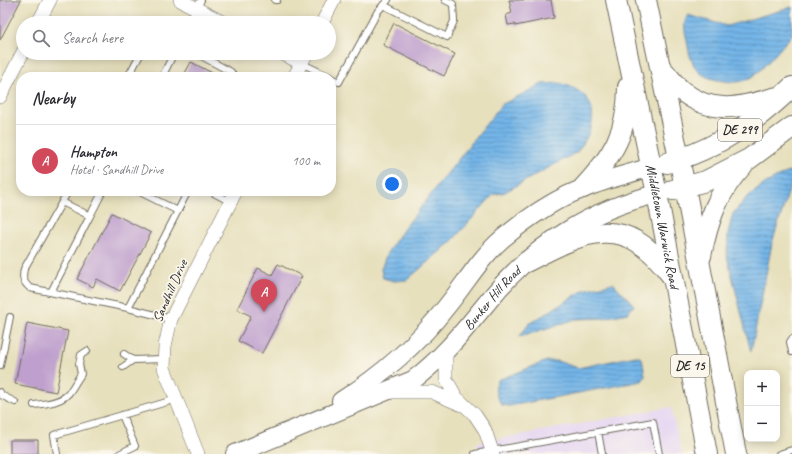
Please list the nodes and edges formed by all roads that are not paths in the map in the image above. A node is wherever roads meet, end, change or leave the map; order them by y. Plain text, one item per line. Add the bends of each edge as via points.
1 (50, 0) edge
2 (180, 0) edge
3 (334, 0) edge
4 (444, 0) edge
5 (616, 0) edge
6 (646, 0) edge
7 (385, 2) edge
8 (199, 4) edge
9 (42, 16) edge
10 (193, 16) edge
11 (215, 16) edge
12 (326, 16) edge
13 (628, 57) junction
14 (19, 60) edge
15 (137, 60) edge
16 (170, 60) edge
17 (209, 60) edge
18 (303, 60) edge
19 (307, 60) edge
20 (660, 66) junction
21 (131, 72) edge
22 (164, 72) edge
23 (231, 72) edge
24 (297, 72) edge
25 (323, 72) edge
26 (336, 80) edge
27 (788, 91) edge
28 (0, 97) edge
29 (792, 127) edge
30 (679, 159) junction
31 (749, 159) junction
32 (651, 167) junction
33 (685, 187) junction
34 (584, 188) junction
35 (657, 194) junction
36 (65, 196) edge
37 (100, 196) edge
38 (148, 196) edge
39 (186, 196) edge
40 (234, 196) edge
41 (62, 202) junction
42 (178, 211) junction
43 (90, 216) junction
44 (526, 262) junction
45 (699, 265) junction
46 (673, 277) junction
47 (51, 292) junction
48 (128, 308) junction
49 (10, 317) dead end
50 (171, 319) junction
51 (792, 339) edge
52 (792, 350) edge
53 (87, 351) dead end
54 (446, 352) junction
55 (124, 354) dead end
56 (163, 359) junction
57 (133, 360) junction
58 (0, 366) edge
59 (123, 367) dead end
60 (0, 392) edge
61 (386, 392) junction
62 (177, 399) junction
63 (15, 402) dead end
64 (34, 405) dead end
65 (466, 407) junction
66 (122, 415) junction
67 (307, 423) junction
68 (598, 432) junction
69 (792, 450) edge
70 (493, 452) edge
71 (57, 454) edge
72 (119, 454) edge
73 (198, 454) edge
74 (235, 454) edge
75 (475, 454) edge
76 (602, 454) edge
77 (659, 454) edge
78 (707, 454) edge
79 (736, 454) edge
80 (779, 454) edge

1 - 9 street
2 - 8 street
3 - 12 street
4 - 7 lane via 453,4 454,21 446,37
5 - 13 main road, Middletown Warwick Road
6 - 20 main road, Middletown Warwick Road
7 - 26 lane via 339,82
8 - 10 lane
8 - 11 street
13 - 32 main road, Middletown Warwick Road
13 - 34 main road via 628,101 620,136 609,157
14 - 28 street
15 - 21 lane
16 - 22 lane
17 - 23 lane
18 - 24 street
19 - 25 lane
20 - 27 main road via 682,91 711,107 748,105
20 - 30 main road, Middletown Warwick Road
27 - 30 main road, DE 299 via 738,131 718,143
29 - 31 main road, DE 299
30 - 32 main road, DE 15
30 - 33 main road, Middletown Warwick Road / DE 15
31 - 33 main road, Bunker Hill Road via 706,181
31 - 45 main road, DE 299 via 736,172 717,202 710,219
32 - 34 main road, Bunker Hill Road / DE 15
32 - 35 main road, Middletown Warwick Road
33 - 35 main road, Bunker Hill Road
33 - 45 main road, Middletown Warwick Road / DE 15
34 - 67 main road, Bunker Hill Road / DE 15 via 549,206 502,239 425,333 397,362
35 - 44 main road, Bunker Hill Road via 611,208 572,227
35 - 46 main road, Middletown Warwick Road
36 - 41 lane
37 - 43 lane
38 - 42 lane
39 - 42 lane
40 - 50 street, Sandhill Drive
41 - 43 lane
41 - 47 lane via 22,276 24,284 30,288
42 - 48 lane
43 - 47 lane
44 - 46 main road, DE 15 via 577,237 612,232 647,247
44 - 54 main road, Bunker Hill Road / DE 15 via 491,298
45 - 79 main road, Middletown Warwick Road / DE 15
46 - 78 main road, Middletown Warwick Road / DE 15
47 - 48 lane
48 - 50 lane
49 - 58 lane
50 - 56 street, Sandhill Drive
51 - 52 lane
53 - 64 lane via 81,355 81,374 71,392 50,403
54 - 61 main road, Bunker Hill Road / DE 15 via 413,380
54 - 65 street via 446,379 456,397
55 - 57 lane
56 - 57 lane
56 - 62 street, Sandhill Drive via 164,368
57 - 59 lane
60 - 63 lane
61 - 65 street via 432,392
61 - 67 main road, Bunker Hill Road / DE 15
62 - 66 lane
62 - 73 street, Sandhill Drive
65 - 70 street via 486,430
66 - 71 lane via 54,435
66 - 72 lane via 135,446
67 - 74 main road, Bunker Hill Road / DE 15
68 - 70 lane
68 - 76 lane
68 - 77 lane via 653,422
69 - 80 lane
70 - 75 lane

